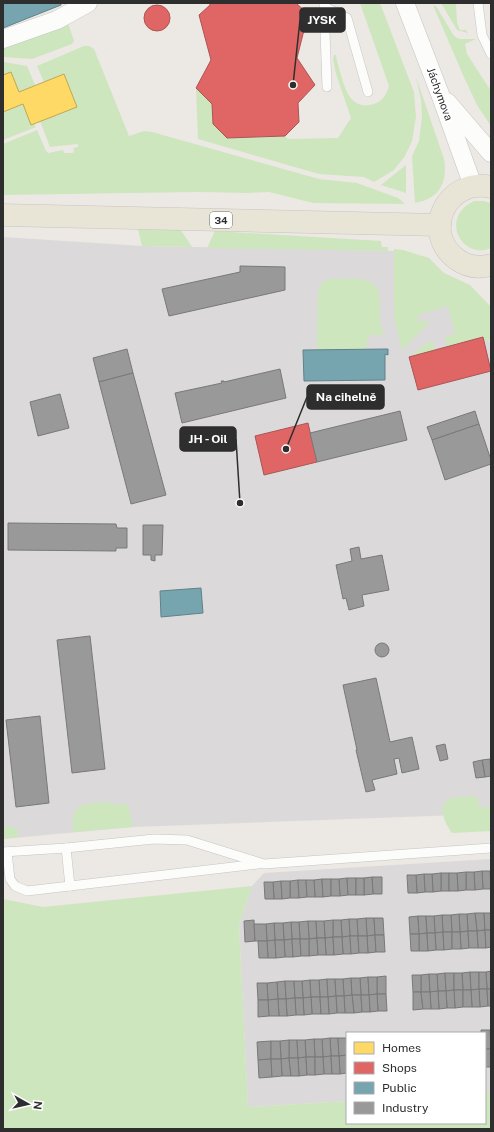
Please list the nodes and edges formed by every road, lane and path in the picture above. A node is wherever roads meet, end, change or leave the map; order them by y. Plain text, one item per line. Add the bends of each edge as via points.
1 (88, 3) edge
2 (405, 3) edge
3 (478, 3) edge
4 (325, 5) edge
5 (3, 39) edge
6 (491, 54) edge
7 (327, 87) dead end
8 (368, 92) dead end
9 (440, 94) junction
10 (491, 153) edge
11 (482, 186) edge
12 (3, 215) edge
13 (440, 225) junction
14 (491, 265) edge
15 (66, 848) junction
16 (491, 848) edge
17 (5, 852) edge
18 (264, 864) junction
19 (70, 886) junction

1 - 5 street via 56,20
2 - 9 street, Jáchymova
3 - 6 lane via 482,35
4 - 7 lane
4 - 8 lane via 347,18
9 - 10 street
9 - 11 street, Jáchymova
11 - 13 main road via 460,191 450,200 442,211
12 - 13 main road, 34
13 - 14 main road via 441,236 453,256 474,267
15 - 17 lane
15 - 18 lane via 154,839 187,840
15 - 19 lane
16 - 18 lane
17 - 19 lane via 10,879 15,886 27,891
18 - 19 lane

